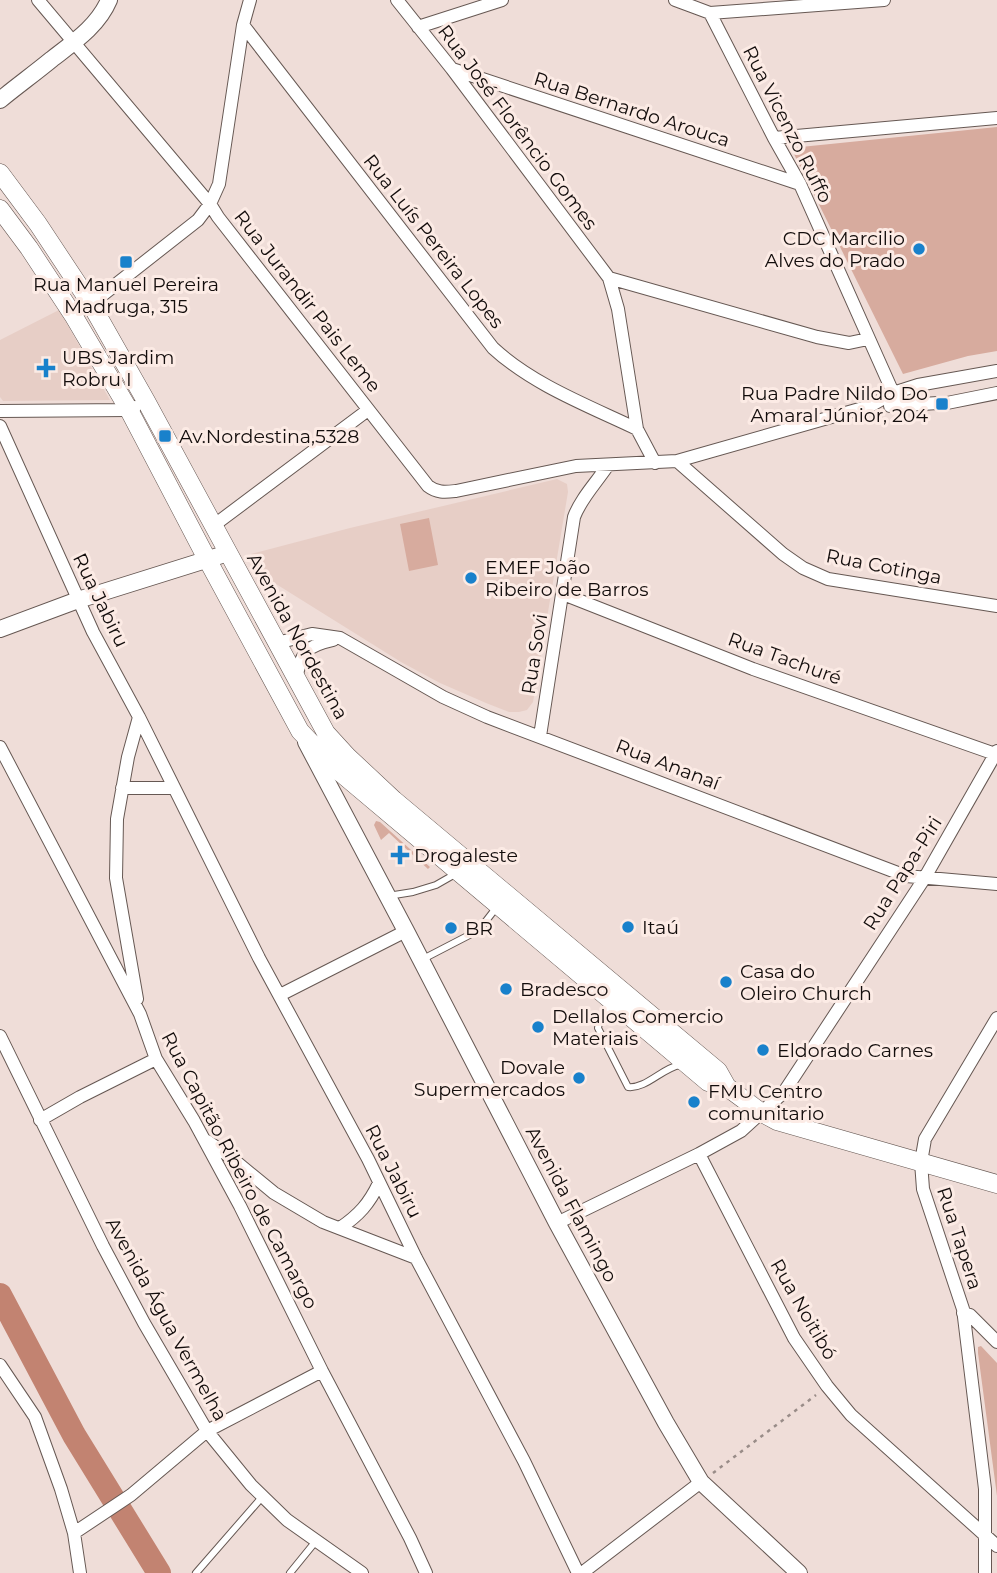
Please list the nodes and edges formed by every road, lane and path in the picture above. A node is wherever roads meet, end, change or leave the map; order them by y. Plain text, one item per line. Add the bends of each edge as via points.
1 (38, 0) edge
2 (109, 0) edge
3 (250, 0) edge
4 (397, 0) edge
5 (502, 0) edge
6 (675, 0) edge
7 (884, 0) edge
8 (864, 1) edge
9 (754, 5) edge
10 (710, 13) junction
11 (243, 26) junction
12 (418, 27) junction
13 (74, 43) junction
14 (452, 69) junction
15 (0, 100) edge
16 (997, 118) edge
17 (774, 138) junction
18 (0, 173) edge
19 (800, 184) junction
20 (210, 204) junction
21 (0, 209) edge
22 (609, 278) junction
23 (91, 304) junction
24 (73, 315) junction
25 (868, 340) junction
26 (997, 371) edge
27 (893, 393) junction
28 (997, 393) edge
29 (146, 401) junction
30 (870, 406) junction
31 (899, 407) junction
32 (129, 410) junction
33 (369, 410) junction
34 (0, 411) edge
35 (0, 426) edge
36 (637, 429) junction
37 (677, 461) junction
38 (655, 463) junction
39 (608, 464) junction
40 (213, 526) junction
41 (228, 552) junction
42 (207, 559) junction
43 (563, 594) junction
44 (78, 600) junction
45 (997, 606) edge
46 (0, 629) edge
47 (340, 638) junction
48 (277, 643) junction
49 (296, 678) junction
50 (139, 717) junction
51 (300, 731) junction
52 (540, 736) junction
53 (0, 747) edge
54 (996, 752) edge
55 (122, 788) junction
56 (173, 788) junction
57 (370, 788) junction
58 (350, 824) junction
59 (458, 872) junction
60 (924, 879) junction
61 (997, 884) edge
62 (388, 897) junction
63 (498, 906) junction
64 (407, 931) junction
65 (422, 960) junction
66 (280, 995) junction
67 (612, 1002) junction
68 (140, 1013) junction
69 (997, 1018) edge
70 (0, 1036) edge
71 (156, 1059) junction
72 (686, 1064) junction
73 (727, 1087) junction
74 (762, 1113) junction
75 (40, 1120) junction
76 (204, 1140) junction
77 (699, 1154) junction
78 (921, 1163) junction
79 (379, 1183) junction
80 (997, 1184) edge
81 (558, 1223) junction
82 (340, 1228) junction
83 (416, 1258) junction
84 (963, 1313) junction
85 (997, 1342) edge
86 (0, 1364) edge
87 (322, 1371) junction
88 (827, 1386) junction
89 (207, 1431) junction
90 (701, 1482) junction
91 (263, 1496) junction
92 (74, 1533) junction
93 (985, 1535) junction
94 (316, 1541) junction
95 (997, 1546) edge
96 (80, 1573) edge
97 (196, 1573) edge
98 (290, 1573) edge
99 (362, 1573) edge
100 (426, 1573) edge
101 (580, 1573) edge
102 (799, 1573) edge
103 (985, 1573) edge

1 - 13 street, Rua Jurandir Pais Leme
2 - 13 street via 94,24
3 - 11 street
4 - 12 street, Rua José Florêncio Gomes
5 - 12 street
6 - 10 street
7 - 8 street
8 - 9 street
9 - 10 street
10 - 17 street, Rua Vicenzo Ruffo
11 - 20 street via 219,184
11 - 36 street, Rua Luís Pereira Lopes via 493,348 530,377
12 - 14 street, Rua José Florêncio Gomes
13 - 15 street
13 - 20 street, Rua Jurandir Pais Leme
14 - 19 street, Rua Bernardo Arouca
14 - 22 street, Rua José Florêncio Gomes
16 - 17 street
17 - 19 street, Rua Vicenzo Ruffo
18 - 23 main road, Avenida Nordestina
19 - 25 street, Rua Vicenzo Ruffo
20 - 23 street via 198,220
20 - 33 street, Rua Jurandir Pais Leme
21 - 24 main road, Avenida Nordestina
22 - 25 street via 817,337 849,343
22 - 36 street, Rua José Florêncio Gomes
23 - 24 street
23 - 29 main road, Avenida Nordestina
24 - 32 main road, Avenida Nordestina
25 - 27 street, Rua Vicenzo Ruffo
26 - 27 street
27 - 30 street
27 - 31 street, Rua Vicenzo Ruffo
28 - 31 street
29 - 32 street
29 - 40 main road, Avenida Nordestina
30 - 31 street
30 - 37 street, Rua Jurandir Pais Leme
32 - 34 street
32 - 42 main road, Avenida Nordestina
33 - 39 street, Rua Jurandir Pais Leme via 428,486 442,493 576,466
33 - 40 street
35 - 44 street, Rua Jabiru
36 - 38 street, Rua José Florêncio Gomes
37 - 38 street, Rua Jurandir Pais Leme
37 - 45 street, Rua Cotinga via 803,568 828,579
38 - 39 street, Rua Jurandir Pais Leme
39 - 43 street, Rua Sovi via 574,517
40 - 41 main road, Avenida Nordestina
41 - 42 street
41 - 48 main road, Avenida Nordestina
42 - 44 street
42 - 51 main road, Avenida Nordestina
43 - 52 street, Rua Sovi
43 - 54 street, Rua Tachuré via 753,668
44 - 46 street
44 - 50 street, Rua Jabiru
47 - 48 street, Rua Ananaí via 312,634
47 - 49 street via 306,651
47 - 52 street, Rua Ananaí via 443,697
48 - 49 main road, Avenida Nordestina
49 - 57 main road, Avenida Nordestina via 326,733
50 - 55 street
50 - 56 street, Rua Jabiru
51 - 57 main road, Avenida Nordestina via 335,768
51 - 58 street, Avenida Flamingo
52 - 60 street, Rua Ananaí
53 - 68 street, Rua Capitão Ribeiro de Camargo
54 - 60 street, Rua Papa-Piri
55 - 56 street
55 - 68 street via 116,878
56 - 66 street, Rua Jabiru
57 - 58 street via 354,804
57 - 59 main road, Avenida Nordestina
57 - 73 main road, Avenida Nordestina via 718,1071
58 - 62 street, Avenida Flamingo
59 - 62 lane via 436,885
59 - 63 main road, Avenida Nordestina
60 - 61 street, Rua Ananaí
60 - 74 street, Rua Papa-Piri via 784,1092
62 - 64 street, Avenida Flamingo
63 - 65 lane via 479,930
63 - 67 main road, Avenida Nordestina
64 - 65 street, Avenida Flamingo
64 - 66 street
65 - 81 street, Avenida Flamingo
66 - 79 street, Rua Jabiru
67 - 72 main road, Avenida Nordestina
67 - 72 lane via 598,1028 628,1087 671,1066
68 - 71 street, Rua Capitão Ribeiro de Camargo
69 - 78 street, Rua Tapera via 925,1139
70 - 75 street, Avenida Água Vermelha
71 - 75 street
71 - 76 street, Rua Capitão Ribeiro de Camargo
72 - 73 main road, Avenida Nordestina via 708,1082
73 - 74 main road, Avenida Nordestina
74 - 77 street, Rua Papa-Piri via 741,1131
74 - 78 main road, Avenida Nordestina
75 - 89 street, Avenida Água Vermelha via 103,1246
76 - 82 street via 274,1193
76 - 87 street, Rua Capitão Ribeiro de Camargo
77 - 81 street, Rua Papa-Piri
77 - 88 street, Rua Noitibó via 794,1338
78 - 80 main road, Avenida Nordestina
78 - 84 street, Rua Tapera via 923,1189
79 - 82 street via 370,1201
79 - 83 street, Rua Jabiru
81 - 90 street, Avenida Flamingo
82 - 83 street
83 - 101 street, Rua Jabiru
84 - 85 street
84 - 93 street, Rua Tapera via 985,1489
86 - 92 street via 35,1417
87 - 89 street
87 - 100 street, Rua Capitão Ribeiro de Camargo
88 - 90 path
88 - 93 street, Rua Noitibó via 851,1415
89 - 91 street, Avenida Água Vermelha
89 - 92 street via 125,1500
90 - 101 street
90 - 102 street, Avenida Flamingo
91 - 94 street, Avenida Água Vermelha
91 - 97 lane
92 - 96 street
93 - 95 street, Rua Noitibó
93 - 103 street, Rua Tapera
94 - 98 lane
94 - 99 street, Avenida Água Vermelha

